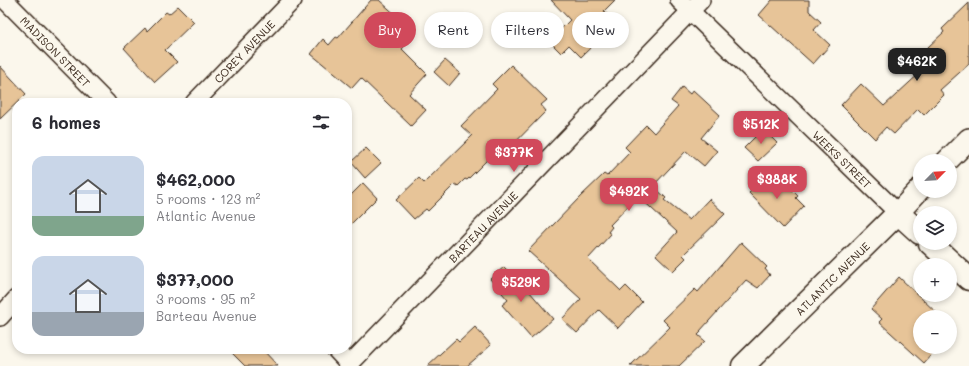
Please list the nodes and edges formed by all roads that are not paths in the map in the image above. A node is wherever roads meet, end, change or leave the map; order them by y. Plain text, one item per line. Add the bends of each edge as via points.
1 (5, 0) edge
2 (293, 0) edge
3 (690, 4) edge
4 (102, 98) edge
5 (199, 98) edge
6 (969, 139) edge
7 (954, 154) edge
8 (913, 197) edge
9 (898, 213) junction
10 (913, 227) edge
11 (938, 250) edge
12 (969, 279) edge
13 (12, 304) edge
14 (0, 317) edge
15 (339, 354) edge
16 (349, 366) edge
17 (743, 366) edge

1 - 4 street, MADISON STREET
2 - 5 street, COREY AVENUE
3 - 9 street, WEEKS STREET
3 - 16 street, BARTEAU AVENUE
6 - 7 street
8 - 9 street, ATLANTIC AVENUE
9 - 10 main road, WEEKS STREET
9 - 17 main road, ATLANTIC AVENUE
11 - 12 main road
13 - 14 street
15 - 16 street

